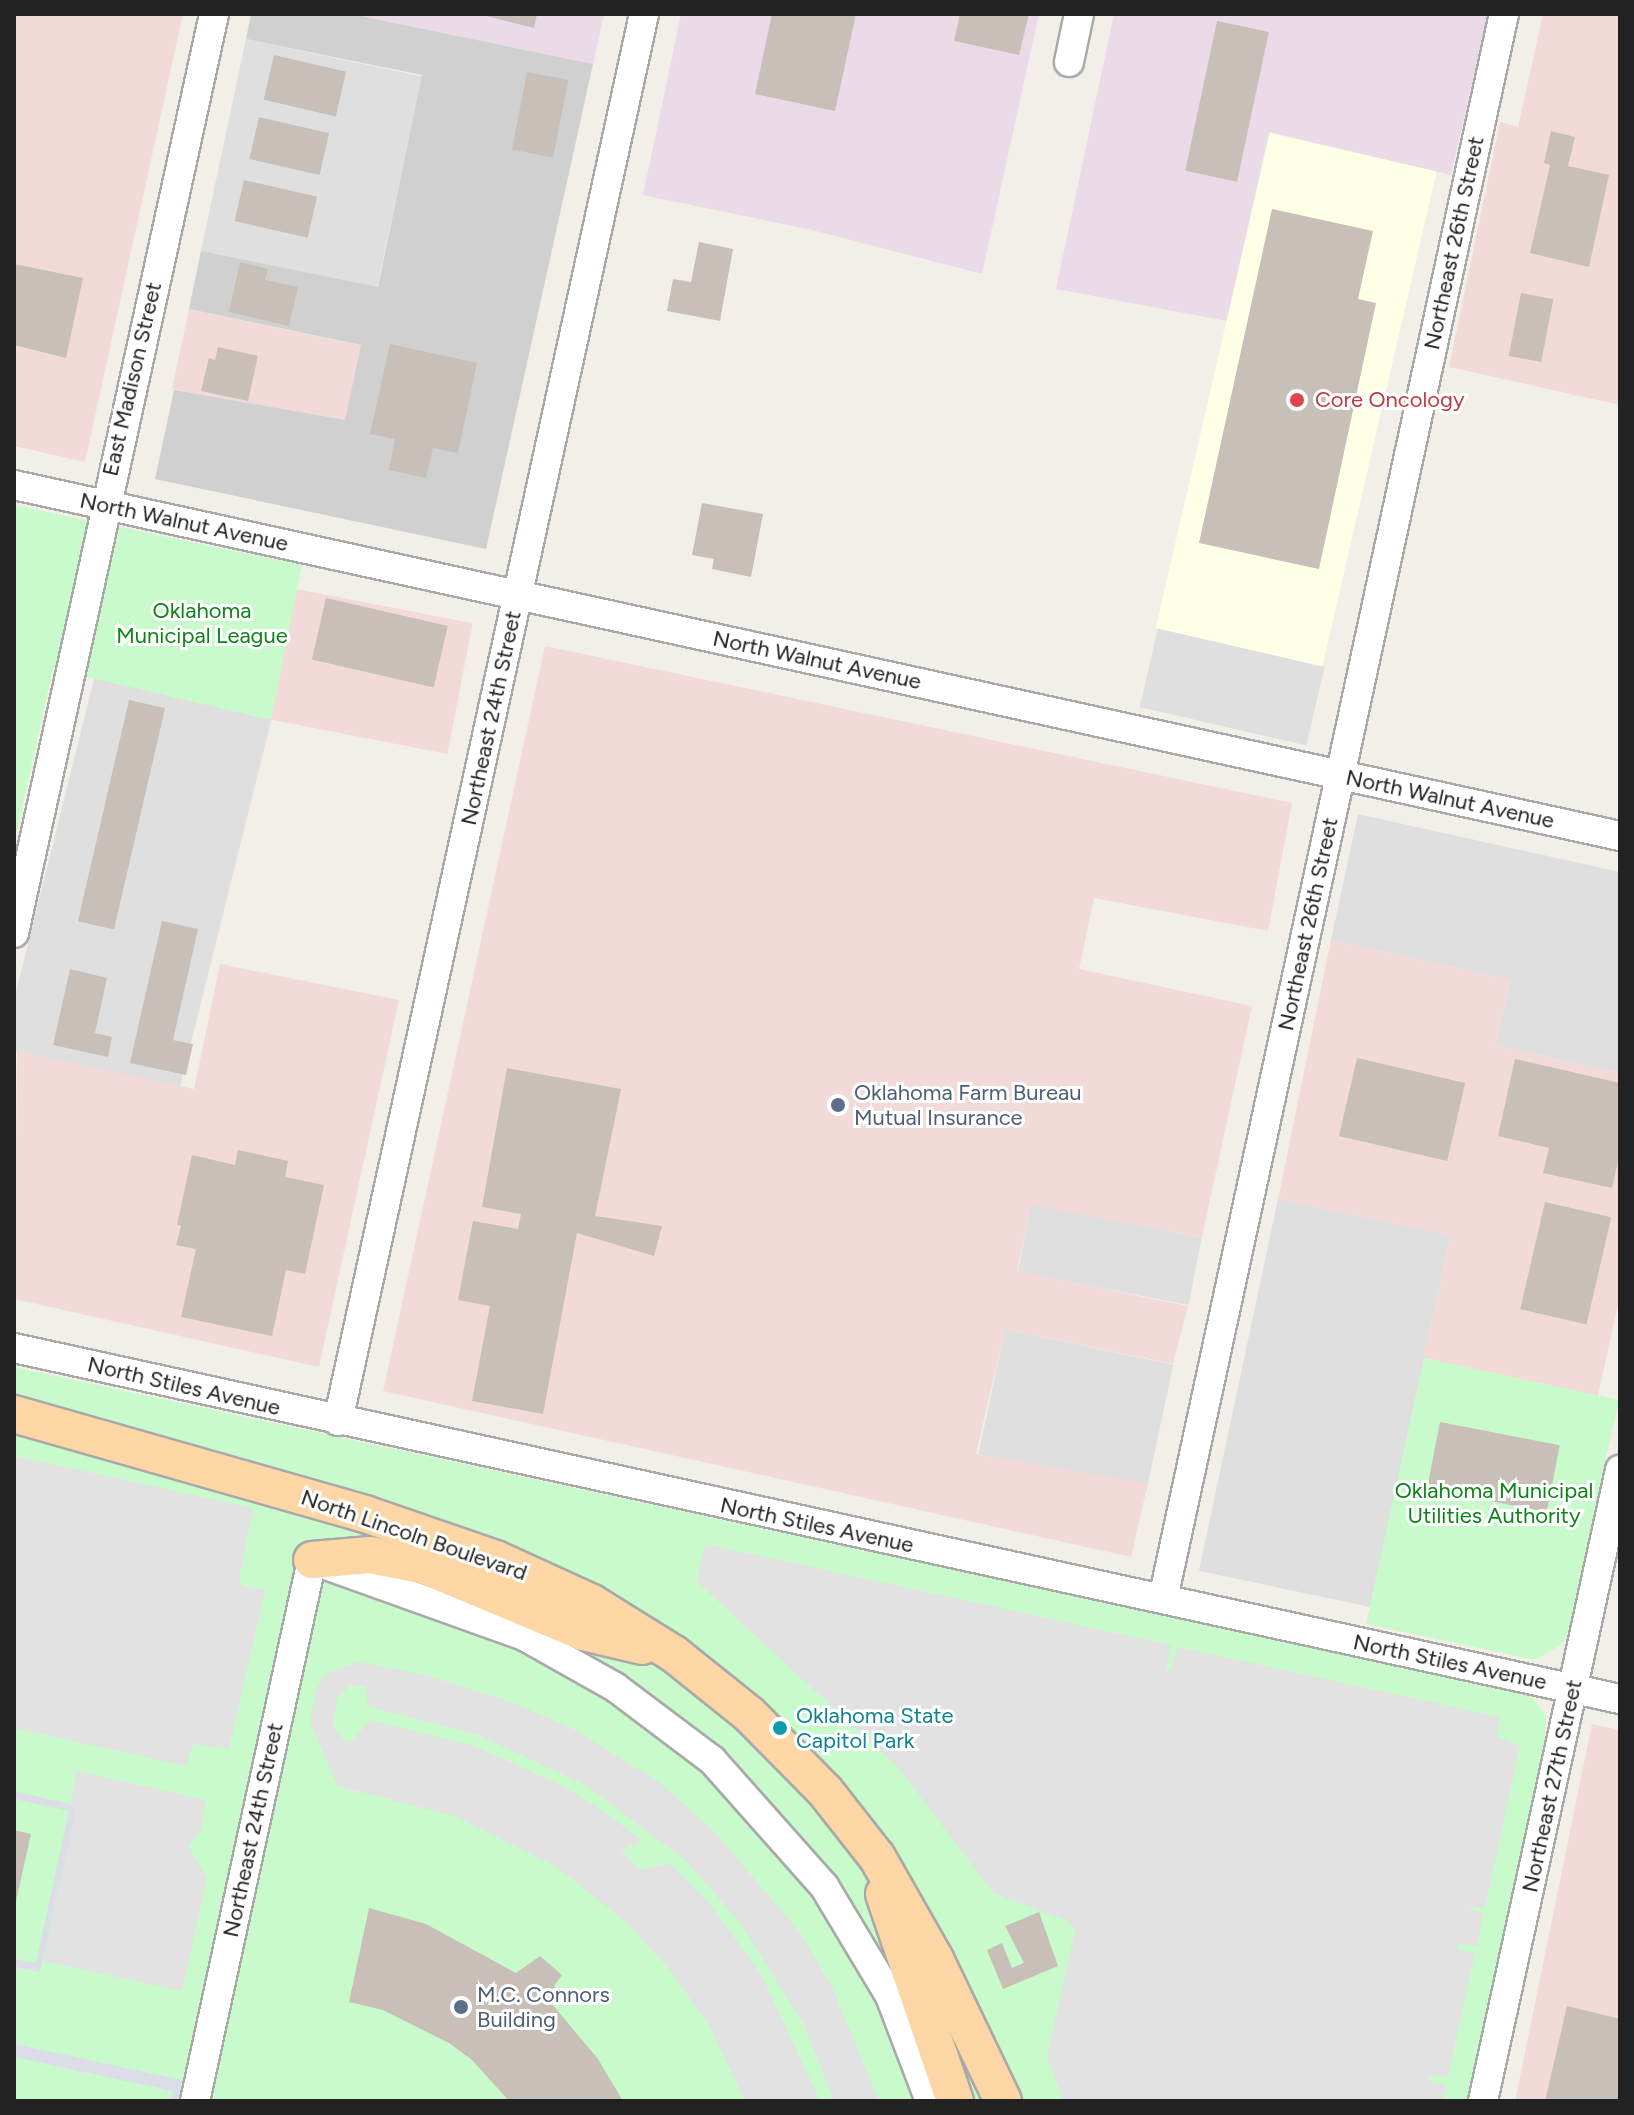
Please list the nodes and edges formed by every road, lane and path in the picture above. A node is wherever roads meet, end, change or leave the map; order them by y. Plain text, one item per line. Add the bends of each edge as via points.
1 (214, 14) edge
2 (644, 14) edge
3 (1079, 14) edge
4 (1504, 14) edge
5 (1069, 62) dead end
6 (14, 485) edge
7 (104, 505) junction
8 (518, 594) junction
9 (1340, 775) junction
10 (1620, 836) edge
11 (14, 933) edge
12 (14, 1348) edge
13 (14, 1414) edge
14 (338, 1421) junction
15 (1620, 1470) edge
16 (312, 1560) junction
17 (1163, 1599) junction
18 (674, 1654) junction
19 (1573, 1689) junction
20 (1620, 1699) edge
21 (877, 1857) junction
22 (195, 2101) edge
23 (930, 2101) edge
24 (955, 2101) edge
25 (1003, 2101) edge
26 (1483, 2101) edge

1 - 7 street, East Madison Street
2 - 8 street, Northeast 24th Street
3 - 5 street
4 - 9 street, Northeast 26th Street
6 - 7 street, North Walnut Avenue
7 - 8 street, North Walnut Avenue
7 - 11 street, East Madison Street
8 - 9 street, North Walnut Avenue
8 - 14 street, Northeast 24th Street
9 - 10 street, North Walnut Avenue
9 - 17 street, Northeast 26th Street
12 - 14 street, North Stiles Avenue
13 - 18 main road, North Lincoln Boulevard via 365,1514 496,1559 592,1603
14 - 17 street, North Stiles Avenue
15 - 19 street, Northeast 27th Street
16 - 18 main road via 370,1555 425,1566 583,1632
16 - 22 street, Northeast 24th Street
16 - 23 street via 524,1636 615,1687 712,1760 824,1886 890,1996
17 - 19 street, North Stiles Avenue
18 - 21 main road, North Lincoln Boulevard via 749,1714 825,1791
19 - 20 street, North Stiles Avenue
19 - 26 street, Northeast 27th Street
21 - 24 main road via 889,1921
21 - 25 main road, North Lincoln Boulevard via 935,1959

